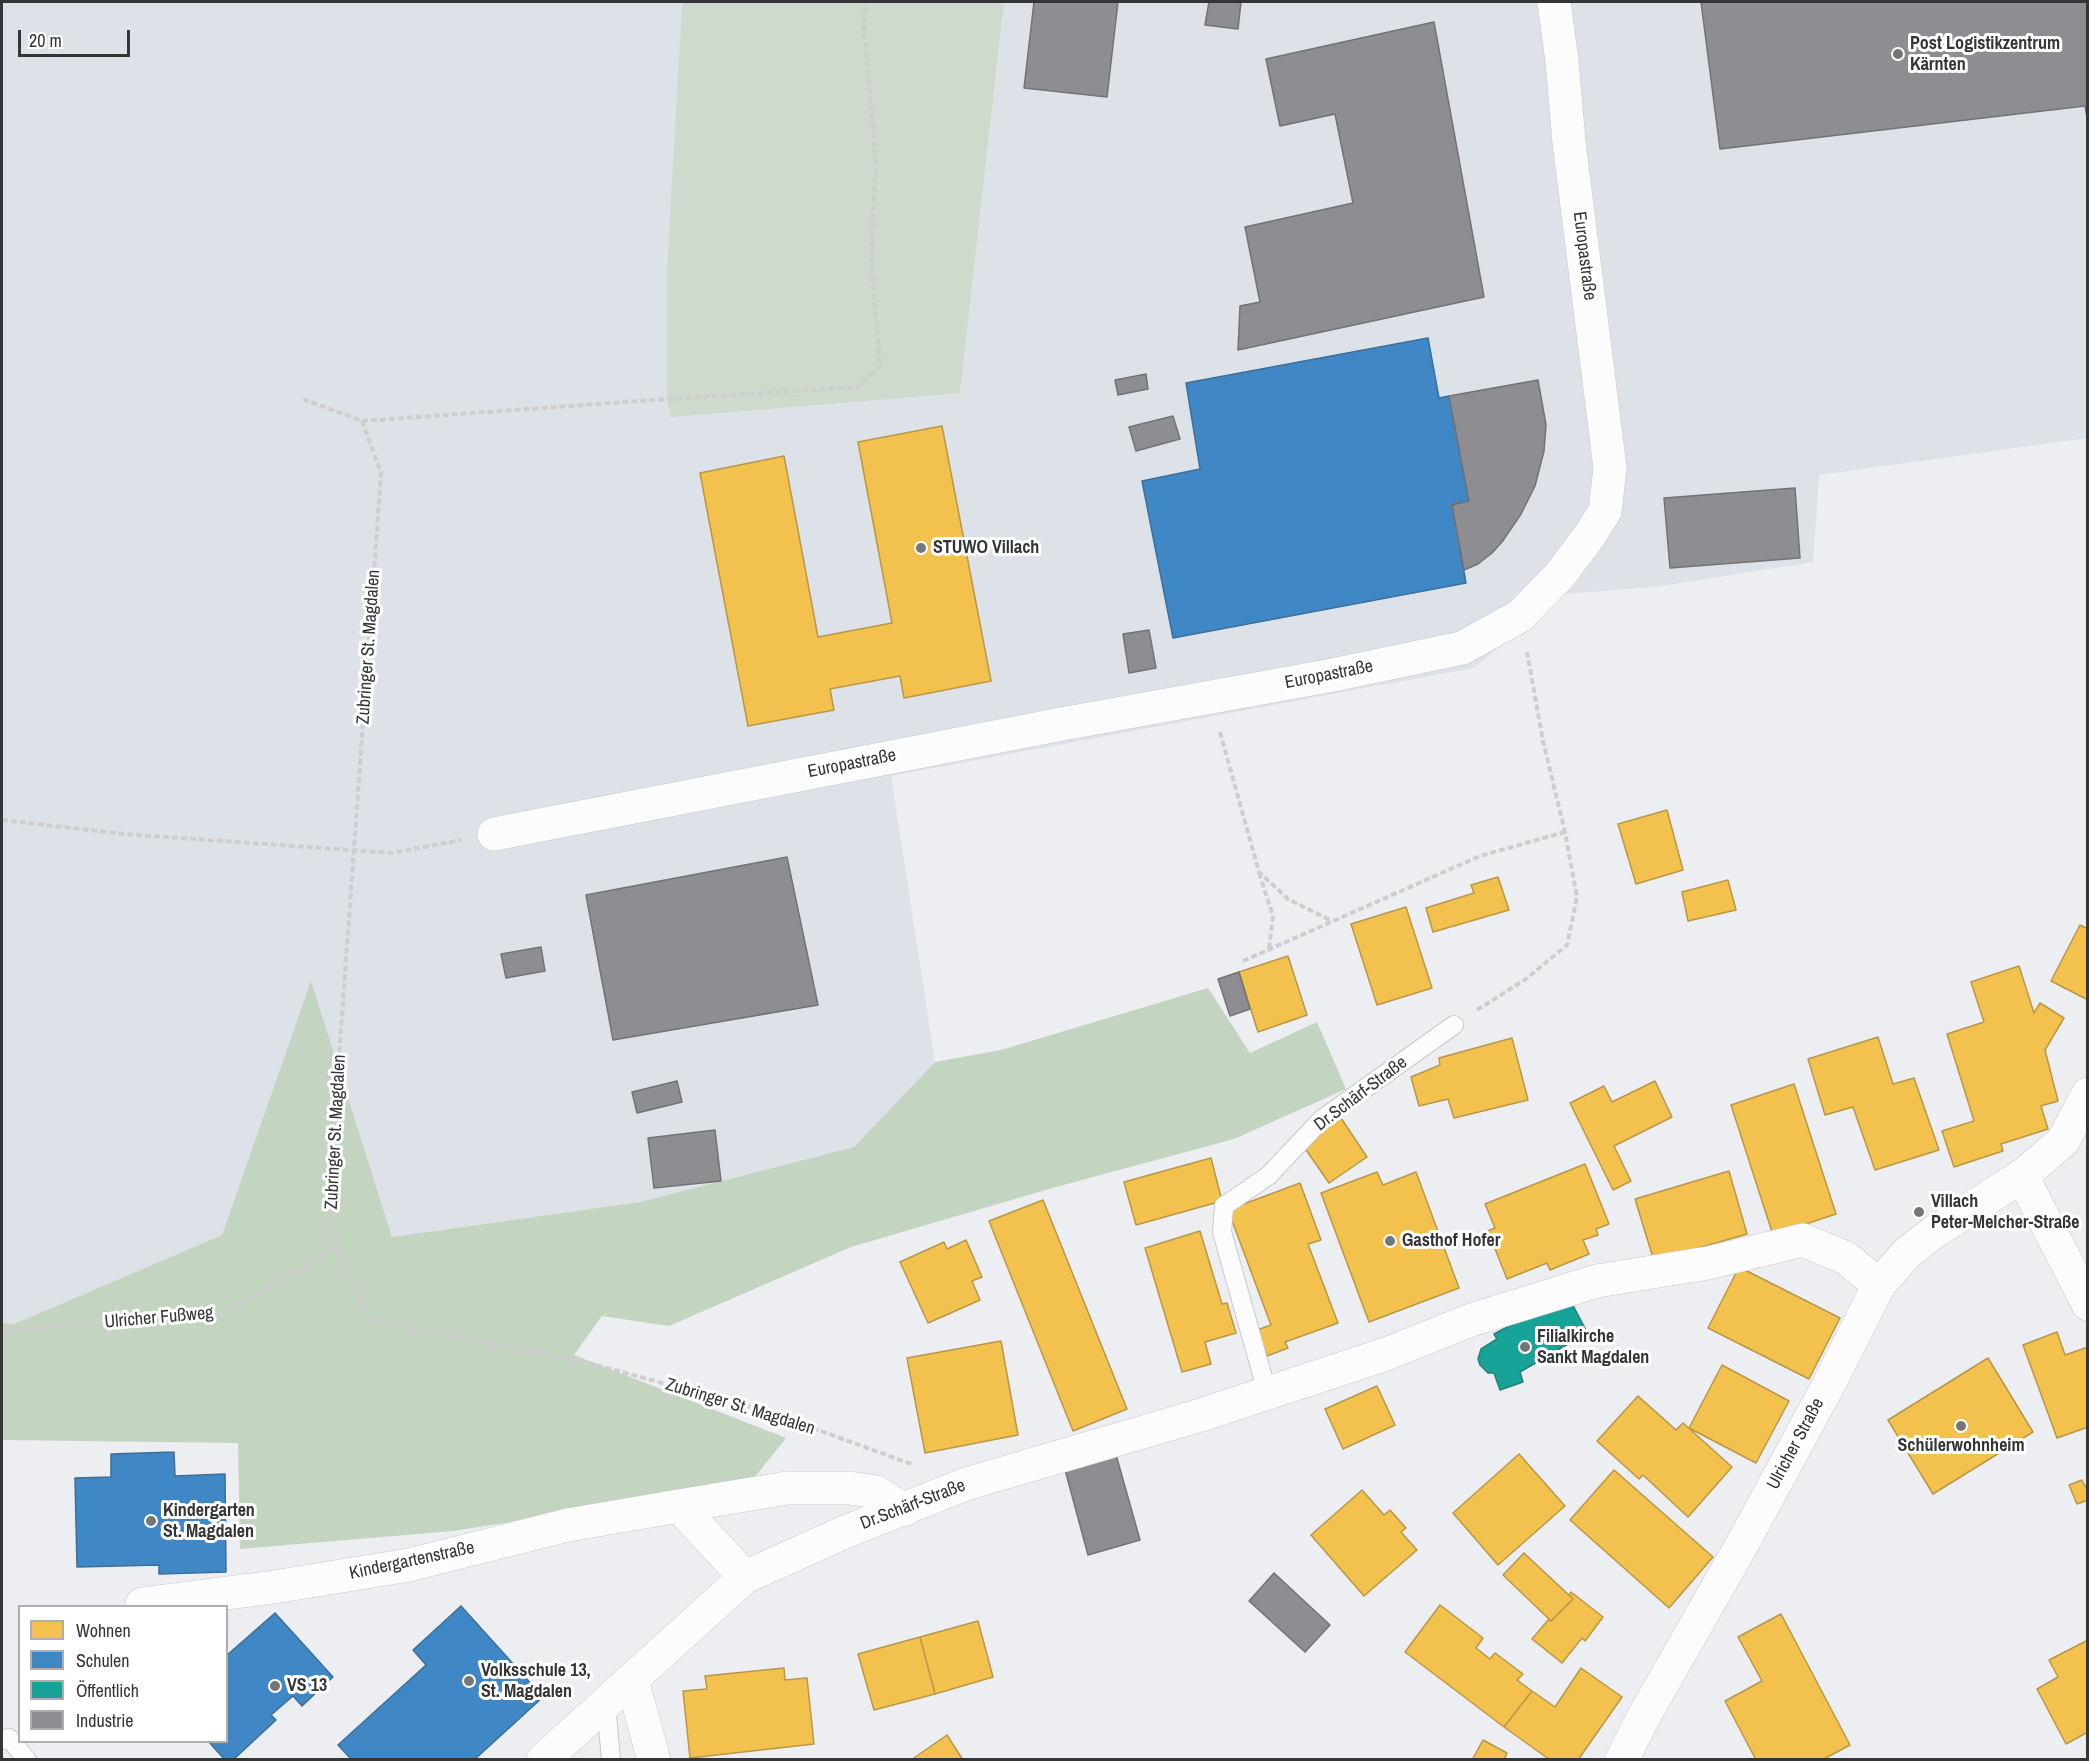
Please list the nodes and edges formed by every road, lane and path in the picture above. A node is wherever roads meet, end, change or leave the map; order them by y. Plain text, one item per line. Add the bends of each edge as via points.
1 (865, 2) edge
2 (1554, 2) edge
3 (303, 399) dead end
4 (362, 421) junction
5 (1520, 616) junction
6 (1210, 697) junction
7 (2, 820) edge
8 (1564, 832) junction
9 (494, 834) joint
10 (354, 851) junction
11 (1259, 872) junction
12 (1332, 921) junction
13 (1269, 949) junction
14 (1243, 961) dead end
15 (1454, 1025) joint
16 (2088, 1094) edge
17 (2075, 1136) edge
18 (2022, 1176) junction
19 (336, 1249) junction
20 (1879, 1285) junction
21 (2088, 1304) edge
22 (2, 1332) edge
23 (1267, 1392) junction
24 (966, 1484) junction
25 (679, 1506) junction
26 (904, 1510) junction
27 (745, 1577) junction
28 (142, 1604) dead end
29 (632, 1680) junction
30 (606, 1704) junction
31 (2, 1740) edge
32 (27, 1760) edge
33 (543, 1760) edge
34 (611, 1760) edge
35 (654, 1760) edge
36 (1622, 1760) edge

1 - 4 path via 876,164 871,258 879,367 857,387
2 - 5 street, Europastraße via 1610,468 1605,511 1560,574
3 - 4 path
4 - 10 path, Zubringer St. Magdalen via 381,473
5 - 6 street, Europastraße via 1462,648
5 - 8 path
6 - 9 street, Europastraße
6 - 11 path
7 - 10 path via 124,834
8 - 12 path via 1480,856
8 - 15 path via 1577,897 1567,945 1526,979
9 - 10 path via 392,853
10 - 19 path, Zubringer St. Magdalen via 329,1196
11 - 12 path via 1288,899
11 - 13 path via 1273,916
12 - 13 path
13 - 14 path
15 - 23 lane, Dr.Schärf-Straße via 1322,1119 1268,1176 1224,1206 1222,1232
16 - 17 street, Ulricher Straße
17 - 18 street, Ulricher Straße
18 - 20 street, Ulricher Straße via 1925,1239
18 - 21 street
19 - 22 path, Ulricher Fußweg via 224,1313
19 - 24 path, Zubringer St. Magdalen via 371,1320 580,1361 766,1411
20 - 23 street, Dr.Schärf-Straße via 1846,1258 1803,1240 1708,1263 1597,1281
20 - 36 street, Ulricher Straße via 1761,1510
23 - 24 street, Dr.Schärf-Straße
24 - 26 street, Dr.Schärf-Straße
25 - 26 street, Kindergartenstraße via 787,1488 849,1488 876,1492
25 - 27 street
25 - 28 street, Kindergartenstraße via 568,1525 409,1565
26 - 27 street, Dr.Schärf-Straße
27 - 29 street, Dr.Schärf-Straße
29 - 30 street, Dr.Schärf-Straße
29 - 35 street
30 - 33 street, Dr.Schärf-Straße
30 - 34 lane
31 - 32 lane via 9,1738

